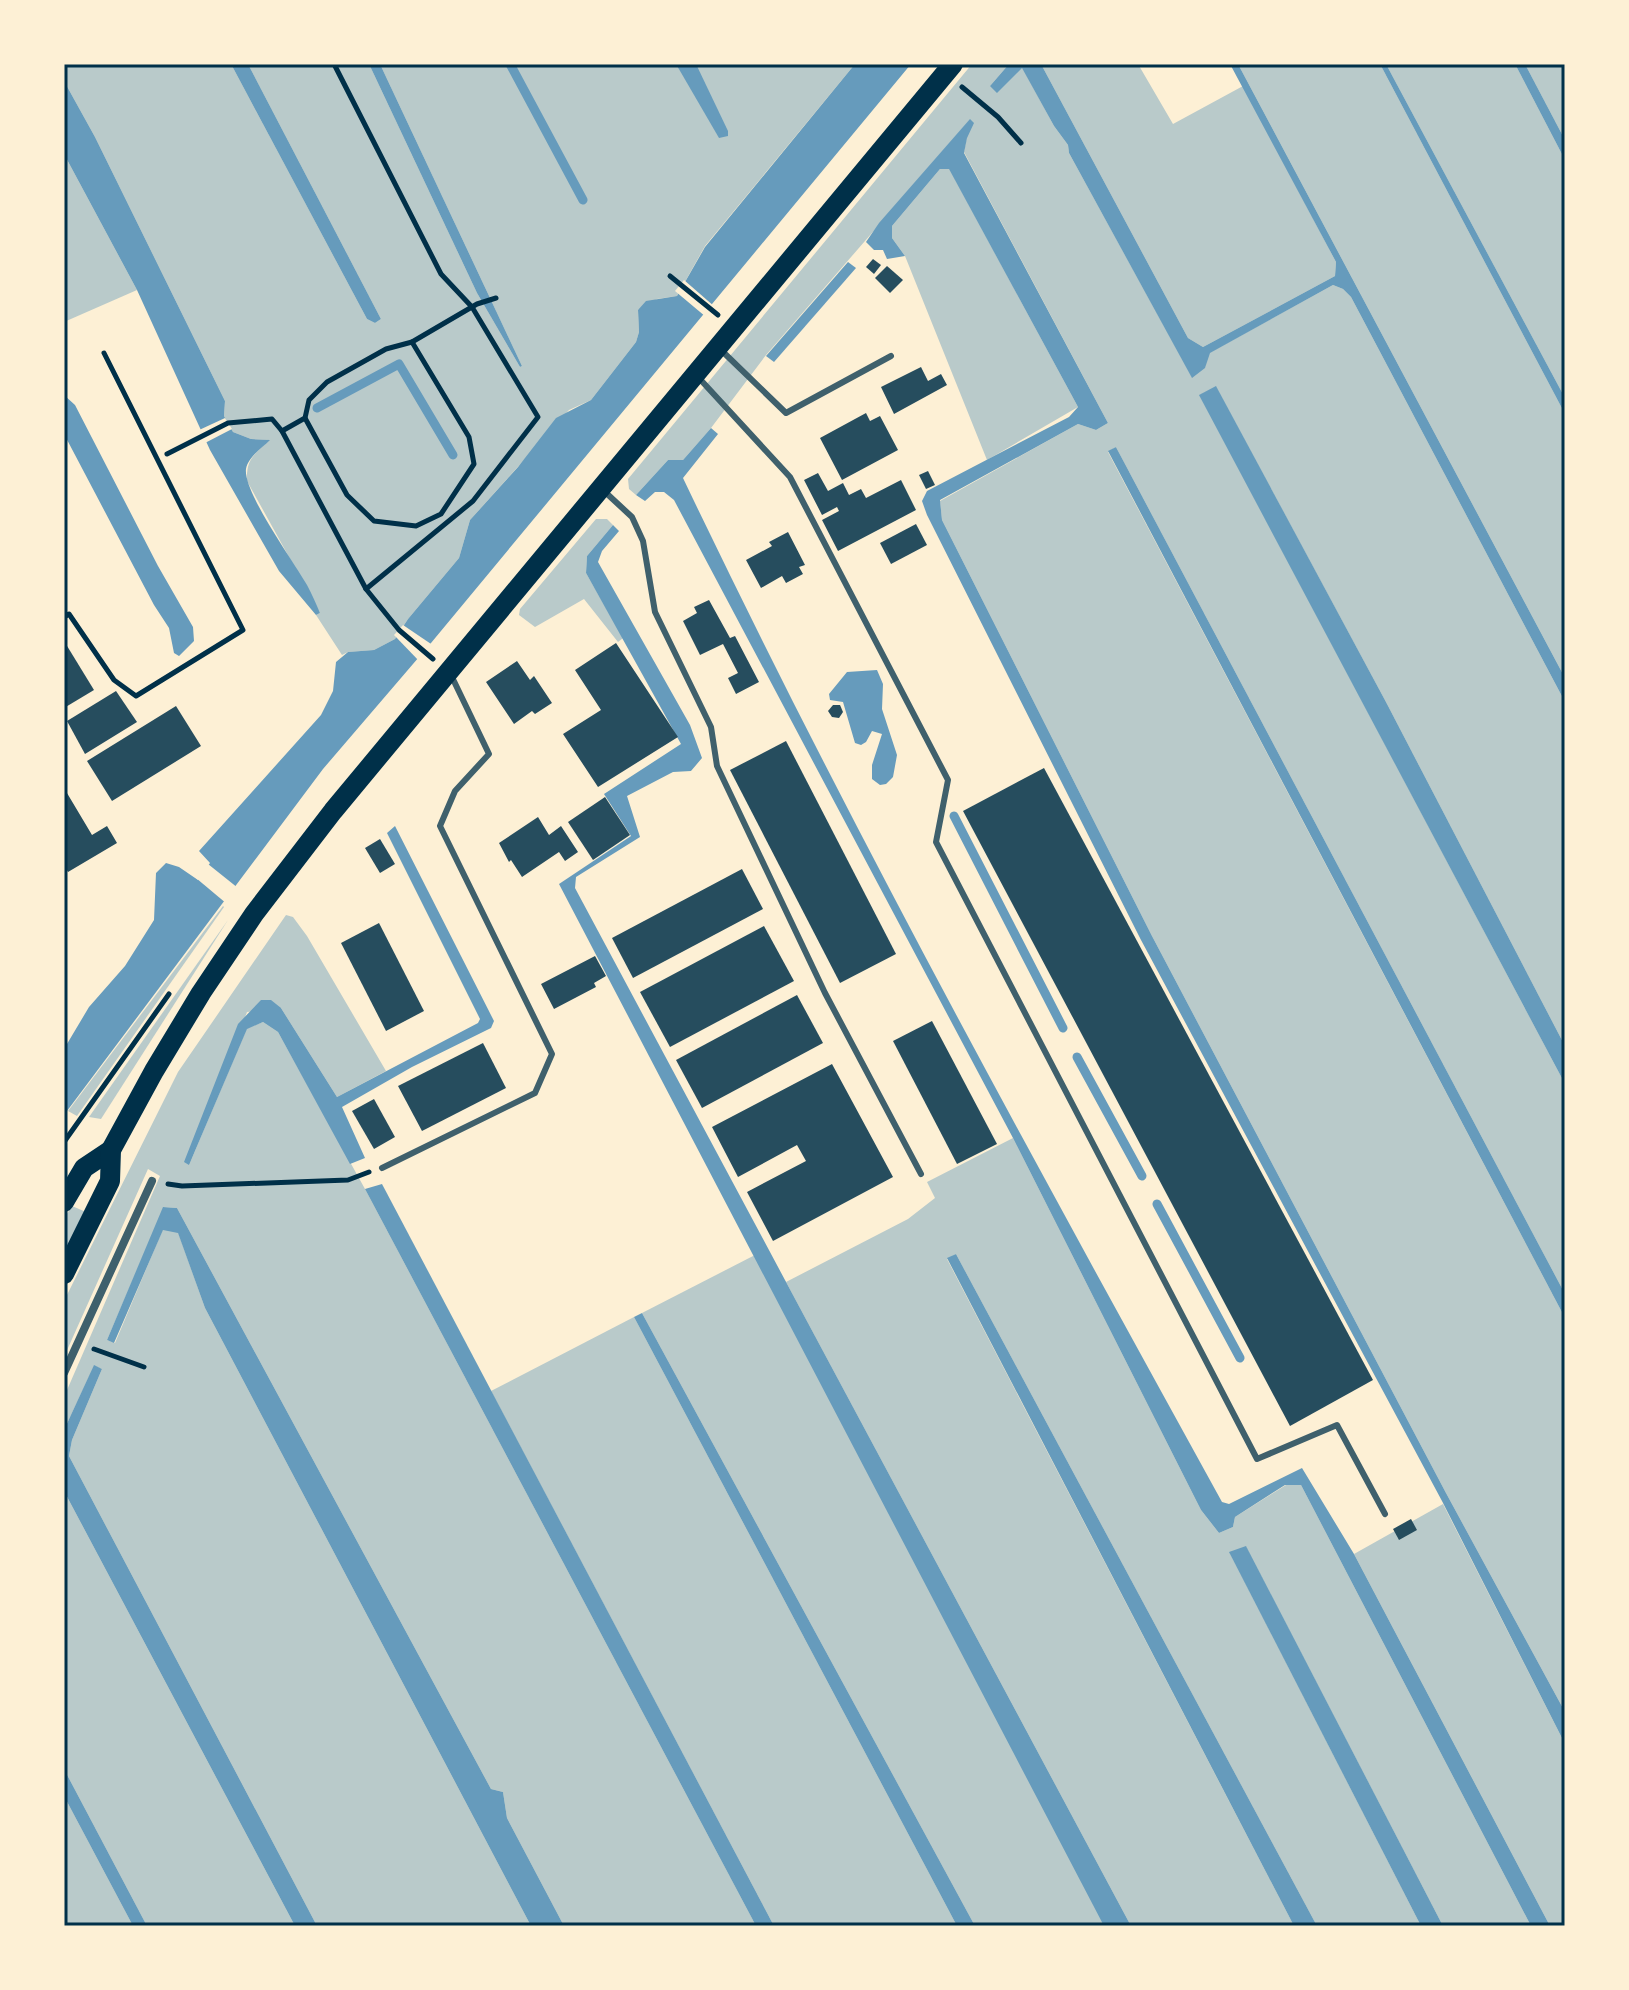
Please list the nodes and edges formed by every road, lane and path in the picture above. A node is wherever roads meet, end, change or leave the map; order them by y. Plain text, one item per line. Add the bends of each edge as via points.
1 (334, 64) edge
2 (949, 68) edge
3 (1021, 143) dead end
4 (670, 276) dead end
5 (496, 298) dead end
6 (472, 307) junction
7 (715, 313) dead end
8 (412, 342) junction
9 (718, 347) junction
10 (104, 353) dead end
11 (891, 356) dead end
12 (696, 375) junction
13 (305, 418) junction
14 (282, 431) junction
15 (167, 454) dead end
16 (601, 488) junction
17 (366, 589) junction
18 (64, 617) edge
19 (428, 655) dead end
20 (449, 672) junction
21 (71, 1132) dead end
22 (64, 1142) edge
23 (111, 1150) junction
24 (382, 1168) joint
25 (921, 1174) dead end
26 (152, 1181) dead end
27 (182, 1186) dead end
28 (64, 1202) edge
29 (64, 1274) edge
30 (78, 1344) junction
31 (144, 1367) dead end
32 (64, 1373) edge
33 (1385, 1514) dead end

1 - 6 path via 441,274
2 - 3 path
2 - 9 main road
4 - 7 path
5 - 6 path
6 - 8 path
6 - 17 path via 538,417 473,501
8 - 13 path via 386,349 327,382 309,400
8 - 13 path via 469,437 474,464 441,514 416,526 374,521 347,495
9 - 11 lane via 786,413
9 - 12 main road
10 - 18 path via 243,630 136,696 114,680 69,614
12 - 16 main road
12 - 33 lane via 790,477 948,780 936,842 1257,1459 1337,1425
13 - 14 path
14 - 15 path via 272,419 228,423
14 - 17 path
16 - 20 main road
16 - 25 lane via 632,517 643,541 655,612 711,727 717,766 825,993
17 - 19 path via 399,630
20 - 23 main road via 254,914 201,993
20 - 24 lane via 489,754 455,791 440,826 552,1054 535,1093
21 - 22 path
23 - 28 main road via 84,1168
23 - 29 main road via 110,1181
24 - 27 path via 348,1180
26 - 30 street
30 - 31 path
30 - 32 street

